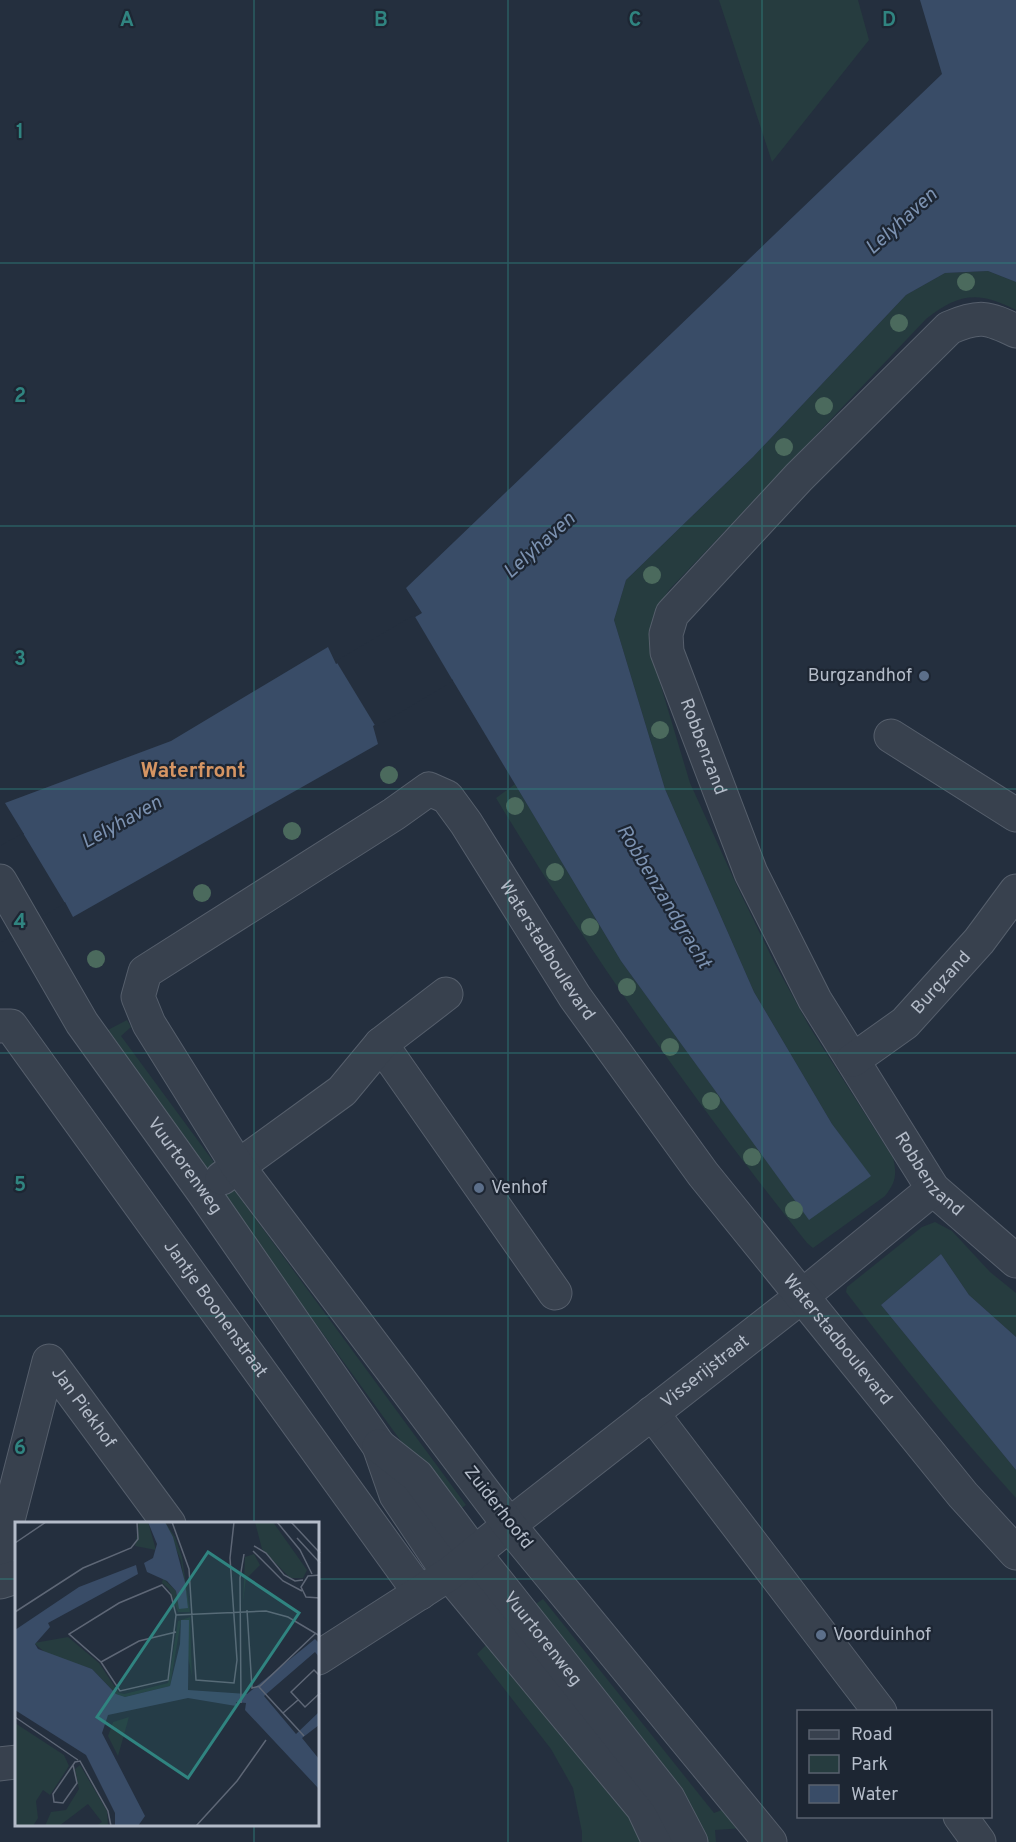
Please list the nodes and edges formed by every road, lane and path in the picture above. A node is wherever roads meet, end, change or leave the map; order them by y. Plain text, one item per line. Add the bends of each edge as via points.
1 (1016, 331) edge
2 (891, 736) dead end
3 (1016, 815) edge
4 (0, 881) edge
5 (1016, 891) edge
6 (446, 994) dead end
7 (5, 1026) edge
8 (381, 1044) junction
9 (853, 1060) junction
10 (237, 1165) junction
11 (933, 1190) junction
12 (204, 1193) junction
13 (1016, 1261) edge
14 (555, 1293) dead end
15 (801, 1297) junction
16 (652, 1413) junction
17 (379, 1446) junction
18 (168, 1522) edge
19 (509, 1525) junction
20 (0, 1551) edge
21 (1016, 1552) edge
22 (475, 1554) junction
23 (449, 1574) junction
24 (15, 1577) edge
25 (0, 1582) edge
26 (420, 1593) junction
27 (320, 1657) edge
28 (878, 1710) edge
29 (15, 1762) edge
30 (0, 1764) edge
31 (961, 1818) edge
32 (659, 1842) edge
33 (691, 1842) edge
34 (770, 1842) edge
35 (979, 1842) edge

1 - 9 street, Robbenzand via 993,320 970,319 949,328 799,477 672,614 666,634 667,652 751,873 815,1000
2 - 3 street
4 - 12 street, Vuurtorenweg via 82,1023
5 - 9 street, Burgzand via 979,941 905,1023
6 - 8 street
7 - 26 street, Jantje Boonenstraat
8 - 10 street via 342,1091
8 - 14 street
9 - 11 street, Robbenzand
10 - 12 street
10 - 15 street, Waterstadboulevard via 149,1024 138,996 145,972 429,789 447,797 460,813 575,997 703,1174
10 - 19 street, Zuiderhoofd
11 - 13 street, Robbenzand
11 - 15 street, Visserijstraat
12 - 17 street, Vuurtorenweg
15 - 16 street, Visserijstraat
15 - 21 street, Waterstadboulevard via 963,1495
16 - 19 street, Visserijstraat
16 - 28 street
17 - 22 street, Vuurtorenweg via 417,1476
17 - 23 street, Vuurtorenweg via 396,1495
18 - 20 street, Jan Piekhof via 49,1360
19 - 22 street, Visserijstraat
19 - 34 street, Zuiderhoofd
22 - 23 street, Visserijstraat
22 - 33 street, Vuurtorenweg via 668,1798
23 - 26 street, Visserijstraat
23 - 32 street, Vuurtorenweg via 643,1808
24 - 25 street
26 - 27 street, Visserijstraat
29 - 30 street
31 - 35 street

